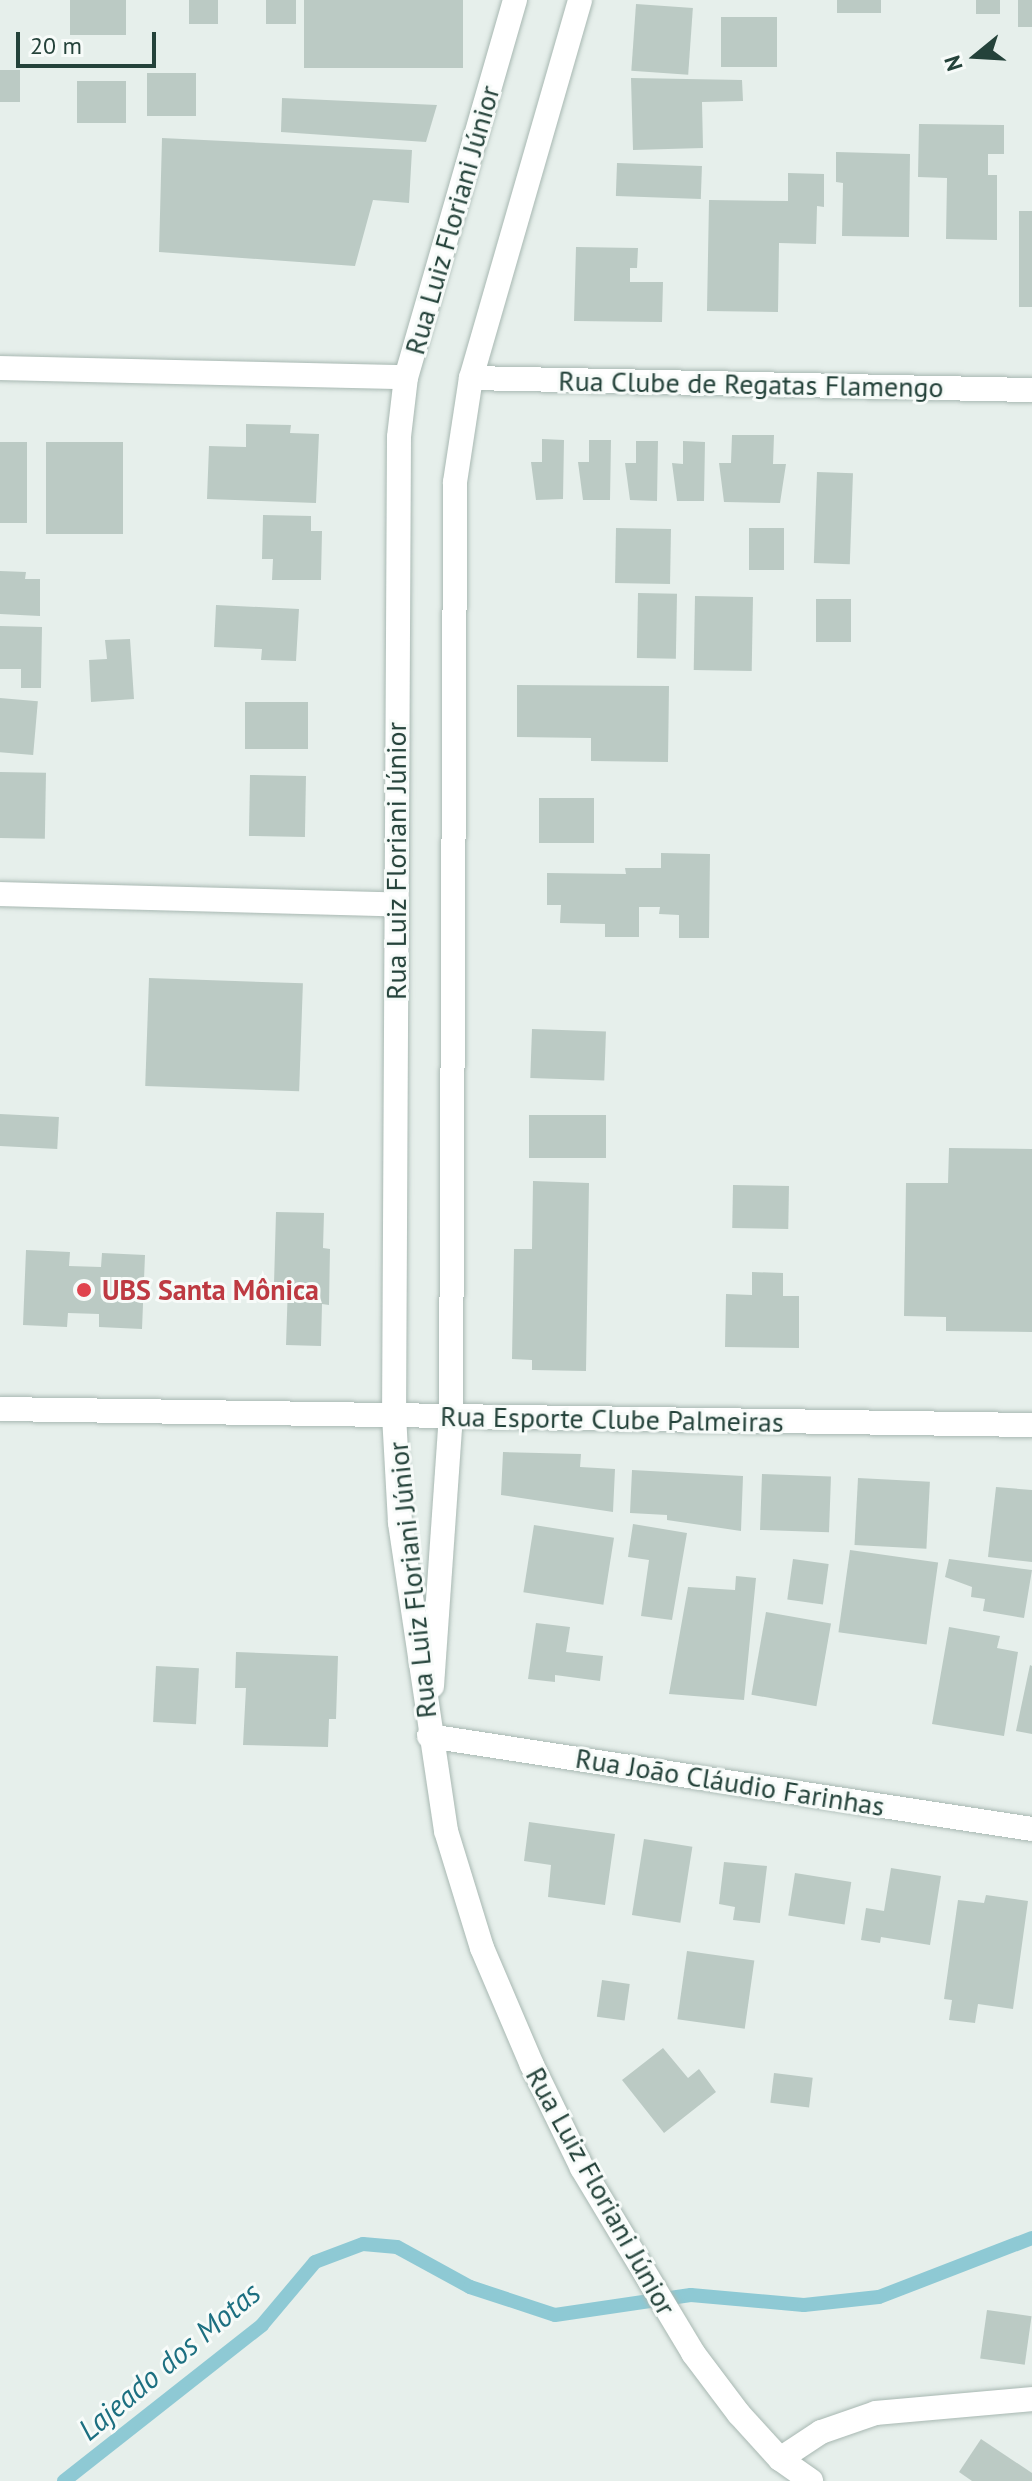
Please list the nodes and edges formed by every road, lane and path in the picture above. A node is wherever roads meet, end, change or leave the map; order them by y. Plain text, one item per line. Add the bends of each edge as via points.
1 (515, 0) edge
2 (580, 0) edge
3 (0, 368) edge
4 (406, 377) junction
5 (471, 378) junction
6 (1032, 390) edge
7 (0, 894) edge
8 (395, 904) junction
9 (0, 1409) edge
10 (394, 1415) junction
11 (451, 1416) junction
12 (1032, 1425) edge
13 (429, 1736) junction
14 (1032, 1829) edge
15 (1032, 2399) edge
16 (777, 2470) edge
17 (811, 2481) edge

1 - 4 street, Rua Luiz Floriani Júnior
2 - 5 street, Rua Luiz Floriani Júnior
3 - 4 street
4 - 8 street, Rua Luiz Floriani Júnior via 399,437
5 - 6 street, Rua Clube de Regatas Flamengo
5 - 11 street, Rua Luiz Floriani Júnior via 455,482
7 - 8 street
8 - 10 street, Rua Luiz Floriani Júnior
9 - 10 street, Rua Esporte Clube Palmeiras
10 - 11 street, Rua Esporte Clube Palmeiras
10 - 13 street, Rua Luiz Floriani Júnior via 400,1523
11 - 12 street, Rua Esporte Clube Palmeiras
11 - 13 street, Rua Luiz Floriani Júnior
13 - 14 street, Rua João Cláudio Farinhas
13 - 16 street, Rua Luiz Floriani Júnior via 446,1831 482,1948 576,2155 647,2281
15 - 16 street via 876,2413 821,2432
16 - 17 street, Rua Luiz Floriani Júnior

